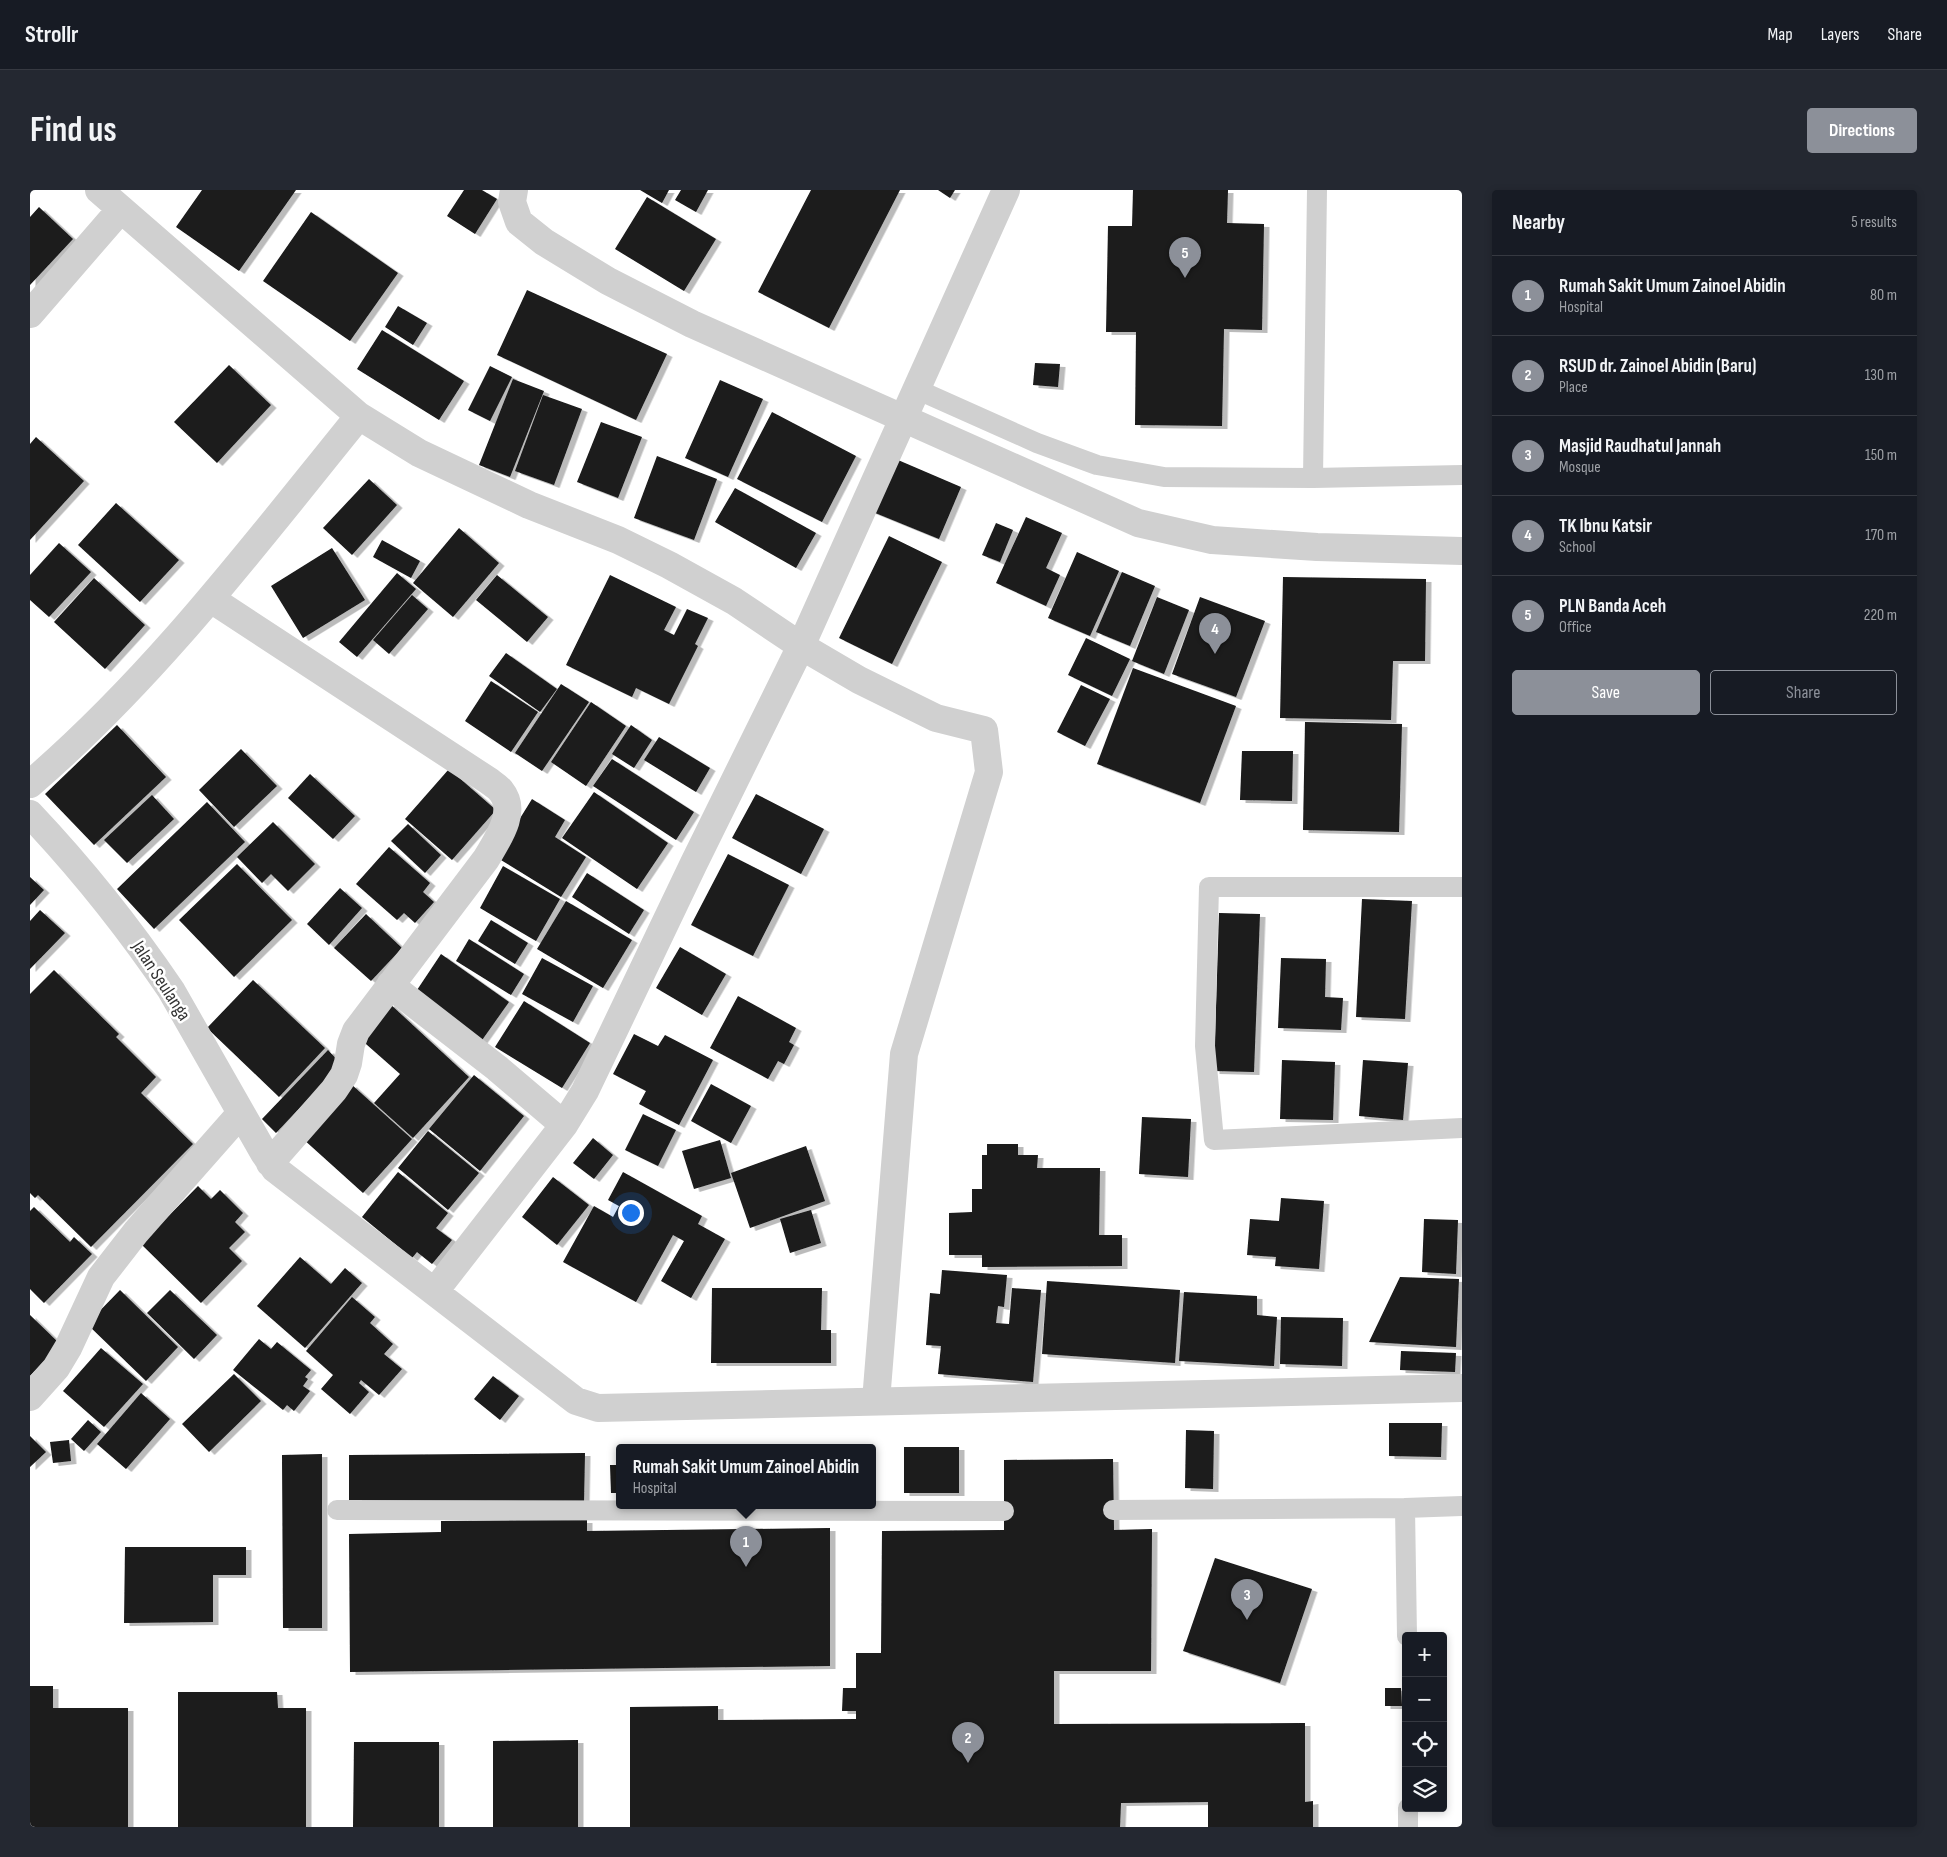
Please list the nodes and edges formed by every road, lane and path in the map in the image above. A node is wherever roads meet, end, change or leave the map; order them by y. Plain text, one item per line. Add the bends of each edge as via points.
1 (99, 190) edge
2 (514, 190) edge
3 (1006, 190) edge
4 (1317, 190) edge
5 (121, 209) junction
6 (30, 314) edge
7 (916, 389) junction
8 (359, 416) junction
9 (903, 419) junction
10 (1462, 475) edge
11 (1313, 478) junction
12 (1462, 551) edge
13 (211, 599) junction
14 (802, 646) junction
15 (30, 784) edge
16 (31, 817) edge
17 (1462, 887) edge
18 (390, 985) junction
19 (241, 1112) junction
20 (564, 1125) junction
21 (1462, 1128) edge
22 (270, 1163) junction
23 (435, 1291) junction
24 (1462, 1388) edge
25 (30, 1397) edge
26 (876, 1401) junction
27 (1462, 1506) edge
28 (1405, 1508) junction
29 (337, 1510) dead end
30 (1113, 1510) dead end
31 (1004, 1511) dead end
32 (1407, 1632) edge
33 (1408, 1812) edge
34 (1408, 1827) edge

1 - 5 street
2 - 9 street via 512,202 519,222 544,242 608,281 692,324
3 - 7 street
4 - 11 lane
5 - 6 street
5 - 8 street
7 - 9 street
7 - 11 lane via 1037,443 1097,465 1164,477
8 - 13 street
8 - 14 street via 418,453 669,565 734,601
9 - 12 street via 1138,523 1212,540
9 - 14 street
10 - 11 lane
13 - 15 street via 114,706
13 - 18 street via 489,781 501,790 506,800 508,813 502,832 486,859
14 - 20 street via 585,1091
14 - 26 street via 859,680 936,718 984,730 989,772 904,1054
16 - 19 street, Jalan Seulanga via 75,863 154,964
17 - 21 lane via 1209,887 1205,1046 1214,1140
18 - 20 street
18 - 22 street via 356,1031 344,1075 334,1090
19 - 22 street, Jalan Seulanga
19 - 25 street via 101,1277 56,1368
20 - 23 street
22 - 23 street
23 - 26 street via 556,1387 576,1401 598,1408
24 - 26 street
27 - 28 lane
28 - 30 lane
28 - 32 lane
29 - 31 lane
33 - 34 lane

